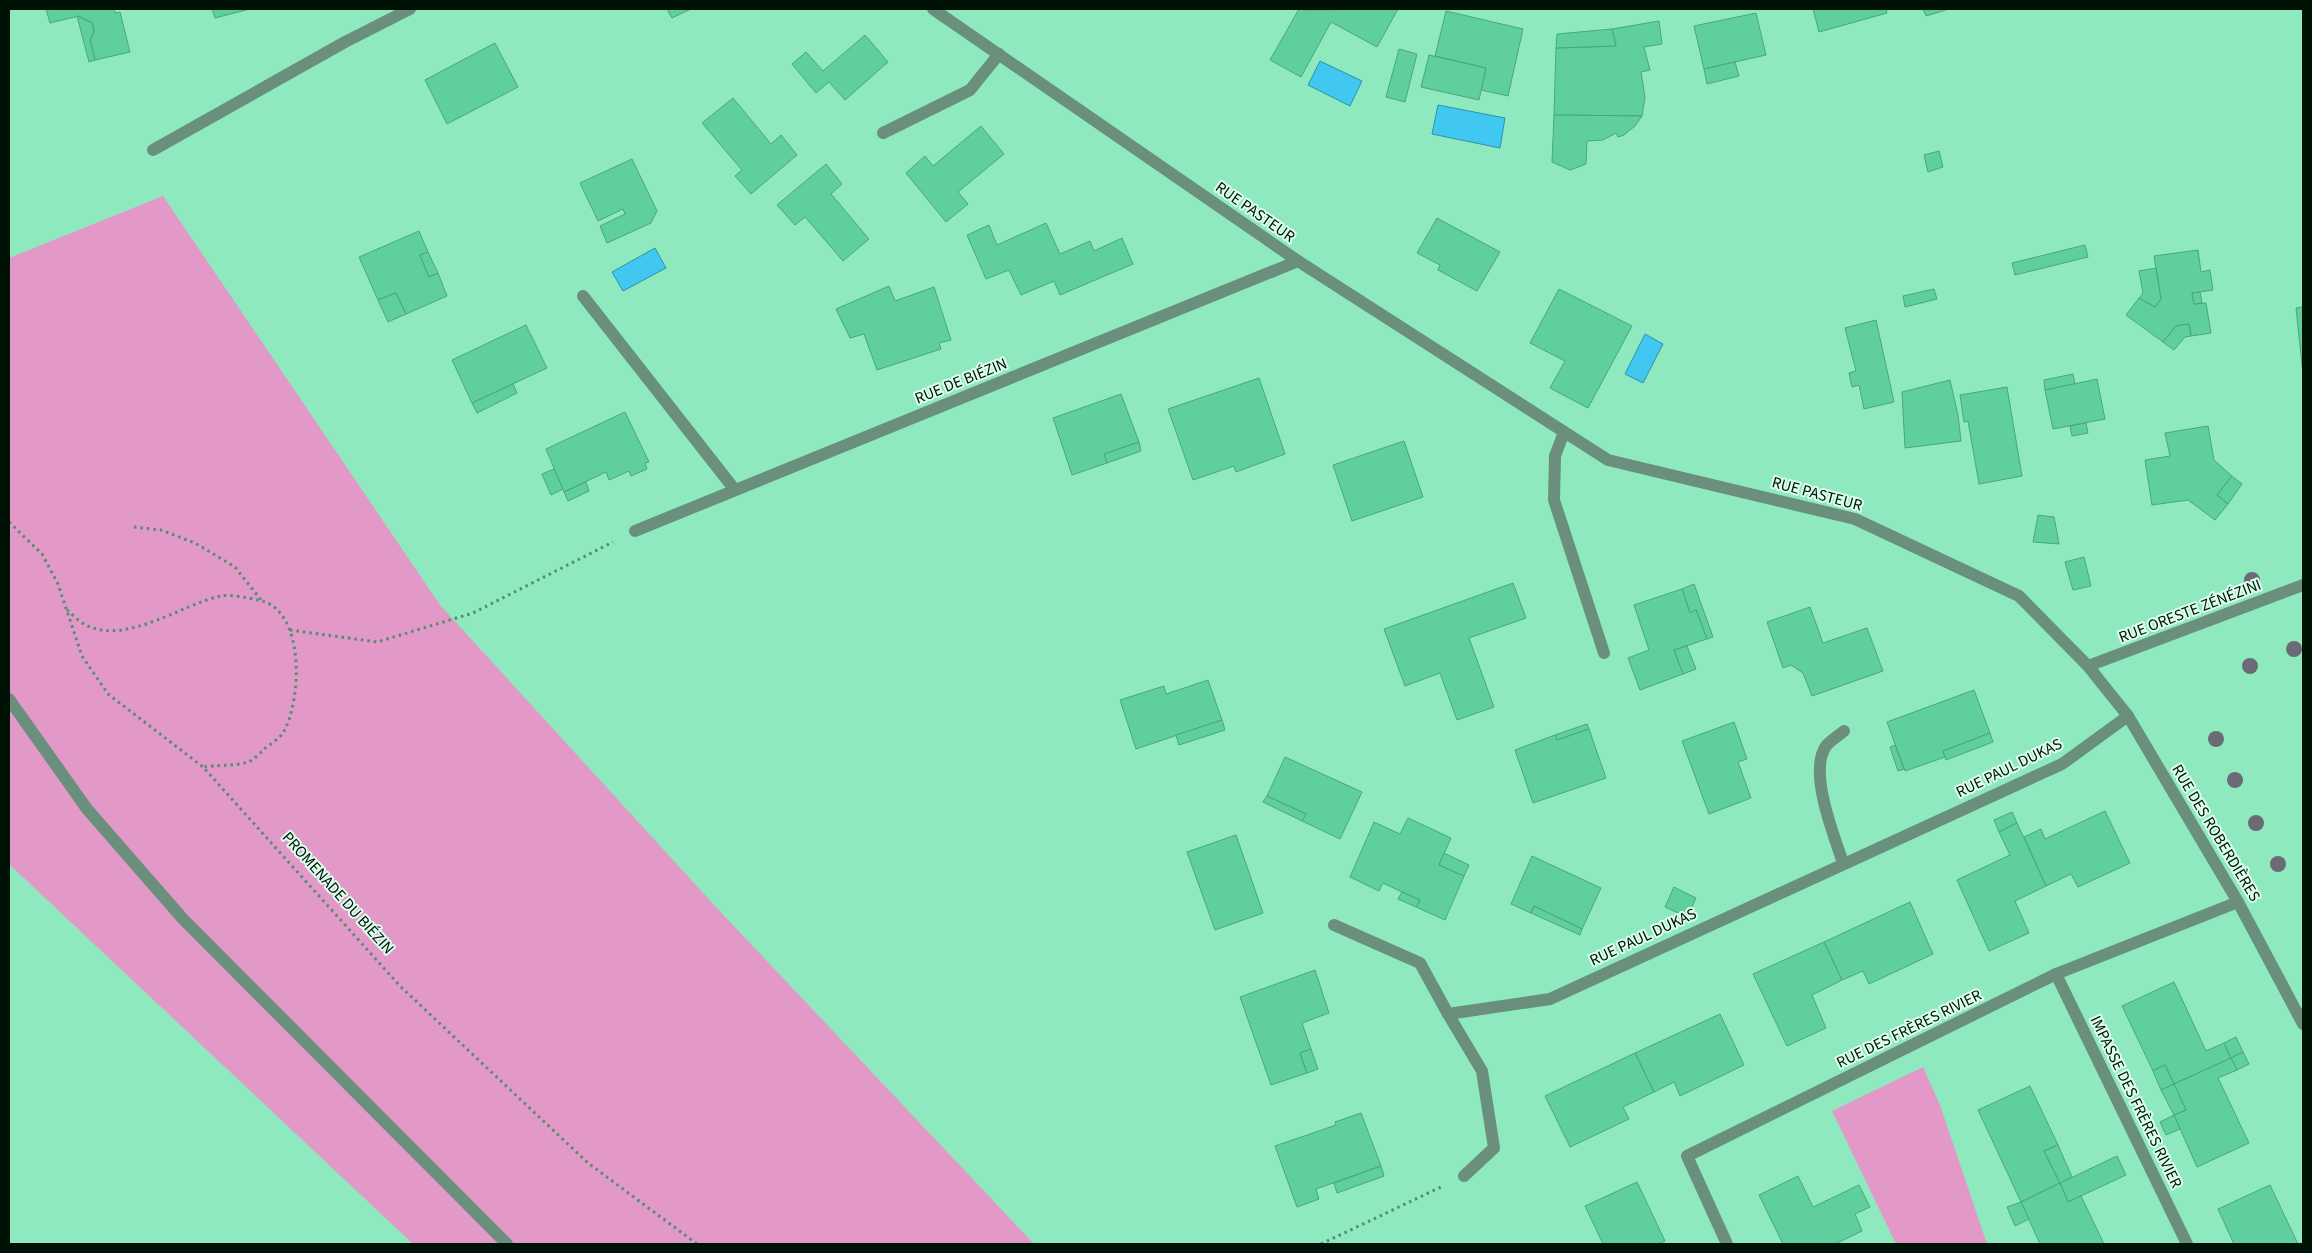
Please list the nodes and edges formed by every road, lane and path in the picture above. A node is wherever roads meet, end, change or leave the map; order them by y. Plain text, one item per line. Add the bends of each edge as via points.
1 (410, 9) edge
2 (933, 9) edge
3 (999, 54) junction
4 (883, 133) dead end
5 (153, 150) dead end
6 (1298, 261) junction
7 (583, 296) dead end
8 (1564, 432) junction
9 (736, 490) junction
10 (9, 522) edge
11 (134, 527) dead end
12 (635, 531) joint
13 (2303, 586) edge
14 (261, 600) junction
15 (66, 609) junction
16 (290, 630) junction
17 (1604, 653) dead end
18 (2088, 666) junction
19 (9, 699) edge
20 (2128, 716) junction
21 (1844, 731) dead end
22 (203, 767) junction
23 (1843, 863) junction
24 (2238, 902) junction
25 (1334, 925) dead end
26 (2056, 974) junction
27 (1448, 1014) junction
28 (2303, 1024) edge
29 (1464, 1176) joint
30 (507, 1244) edge
31 (697, 1244) edge
32 (1321, 1244) edge
33 (1727, 1244) edge
34 (2187, 1244) edge

1 - 5 street
2 - 3 street, RUE PASTEUR
3 - 4 street via 970,90
3 - 6 street, RUE PASTEUR
6 - 8 street, RUE PASTEUR
6 - 9 street, RUE DE BIÉZIN
7 - 9 street
8 - 17 street via 1555,456 1554,500
8 - 18 street, RUE PASTEUR via 1608,460 1855,519 2019,596
9 - 12 street, RUE DE BIÉZIN
10 - 15 path, PROMENADE DU BIÉZIN via 42,554 58,584
11 - 14 path via 161,530 195,543 235,567
12 - 16 path via 473,613 376,642
13 - 18 street, RUE ORESTE ZÉNÉZINI
14 - 15 path via 222,596 128,629 104,630 85,625
14 - 16 path via 276,607
15 - 22 path, PROMENADE DU BIÉZIN via 82,656 108,694
16 - 22 path via 297,662 295,698 282,733 250,762
18 - 20 street, RUE DES ROBERDIÈRES
19 - 30 street via 87,809 183,919
20 - 23 street, RUE PAUL DUKAS via 2062,764
20 - 24 street, RUE DES ROBERDIÈRES
21 - 23 street via 1826,747 1820,770 1822,798
22 - 31 path, PROMENADE DU BIÉZIN via 400,986 588,1163
23 - 27 street, RUE PAUL DUKAS via 1550,999
24 - 26 street, RUE DES FRÈRES RIVIER
24 - 28 street, RUE DES ROBERDIÈRES
25 - 27 street via 1420,963
26 - 33 street, RUE DES FRÈRES RIVIER via 1687,1156
26 - 34 street, IMPASSE DES FRÈRES RIVIER
27 - 29 street via 1482,1071 1494,1148
29 - 32 path

